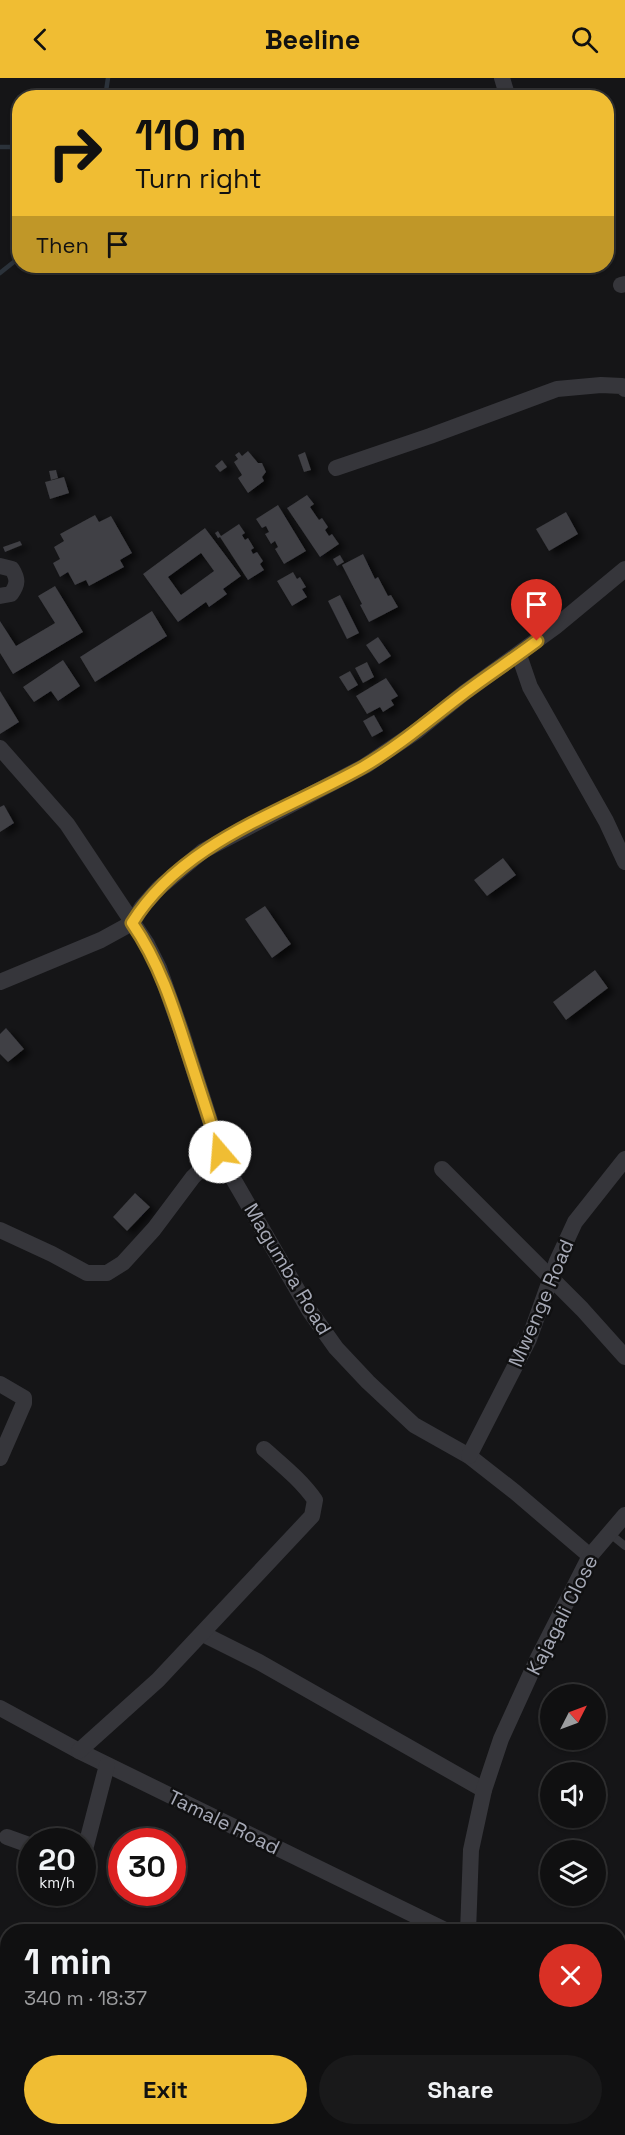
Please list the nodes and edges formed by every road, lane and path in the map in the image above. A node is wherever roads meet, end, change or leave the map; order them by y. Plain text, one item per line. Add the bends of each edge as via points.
1 (625, 389) edge
2 (336, 468) dead end
3 (0, 566) edge
4 (625, 569) edge
5 (0, 596) edge
6 (519, 655) junction
7 (0, 748) edge
8 (625, 862) edge
9 (132, 923) junction
10 (0, 982) edge
11 (220, 1152) junction
12 (625, 1159) edge
13 (442, 1169) dead end
14 (0, 1230) edge
15 (550, 1278) junction
16 (625, 1357) edge
17 (0, 1384) edge
18 (264, 1449) dead end
19 (469, 1456) junction
20 (0, 1458) edge
21 (625, 1515) edge
22 (609, 1533) junction
23 (625, 1546) edge
24 (590, 1556) junction
25 (203, 1634) junction
26 (0, 1708) edge
27 (79, 1751) junction
28 (107, 1765) junction
29 (484, 1790) junction
30 (91, 1828) edge
31 (7, 1837) dead end
32 (18, 1841) edge
33 (433, 1924) edge
34 (468, 1924) edge

1 - 2 street via 601,385 557,389
3 - 5 street via 12,569 17,586 11,594
4 - 6 street
6 - 8 street via 530,687
6 - 9 street via 365,766 203,851 159,888
7 - 9 street, Magumba Road via 67,824
9 - 10 street
9 - 11 street, Magumba Road via 159,968
11 - 14 street via 194,1177 147,1238 123,1263 107,1273 87,1273
11 - 19 street, Magumba Road via 309,1310 336,1348 414,1425
12 - 15 street, Mwenge Road via 575,1222
13 - 15 street
15 - 16 street
15 - 19 street, Mwenge Road via 530,1339
17 - 20 street via 24,1398
18 - 25 street via 308,1490 315,1508 312,1516
19 - 24 street, Magumba Road
21 - 22 street, Kajagali Close
22 - 23 lane
22 - 24 street, Kajagali Close
24 - 29 street, Kajagali Close via 514,1710
25 - 27 street
25 - 29 street
26 - 27 street, Tamale Road
27 - 28 street, Tamale Road
28 - 30 street
28 - 33 street, Tamale Road
29 - 34 street, Kajagali Close via 471,1850
31 - 32 street

